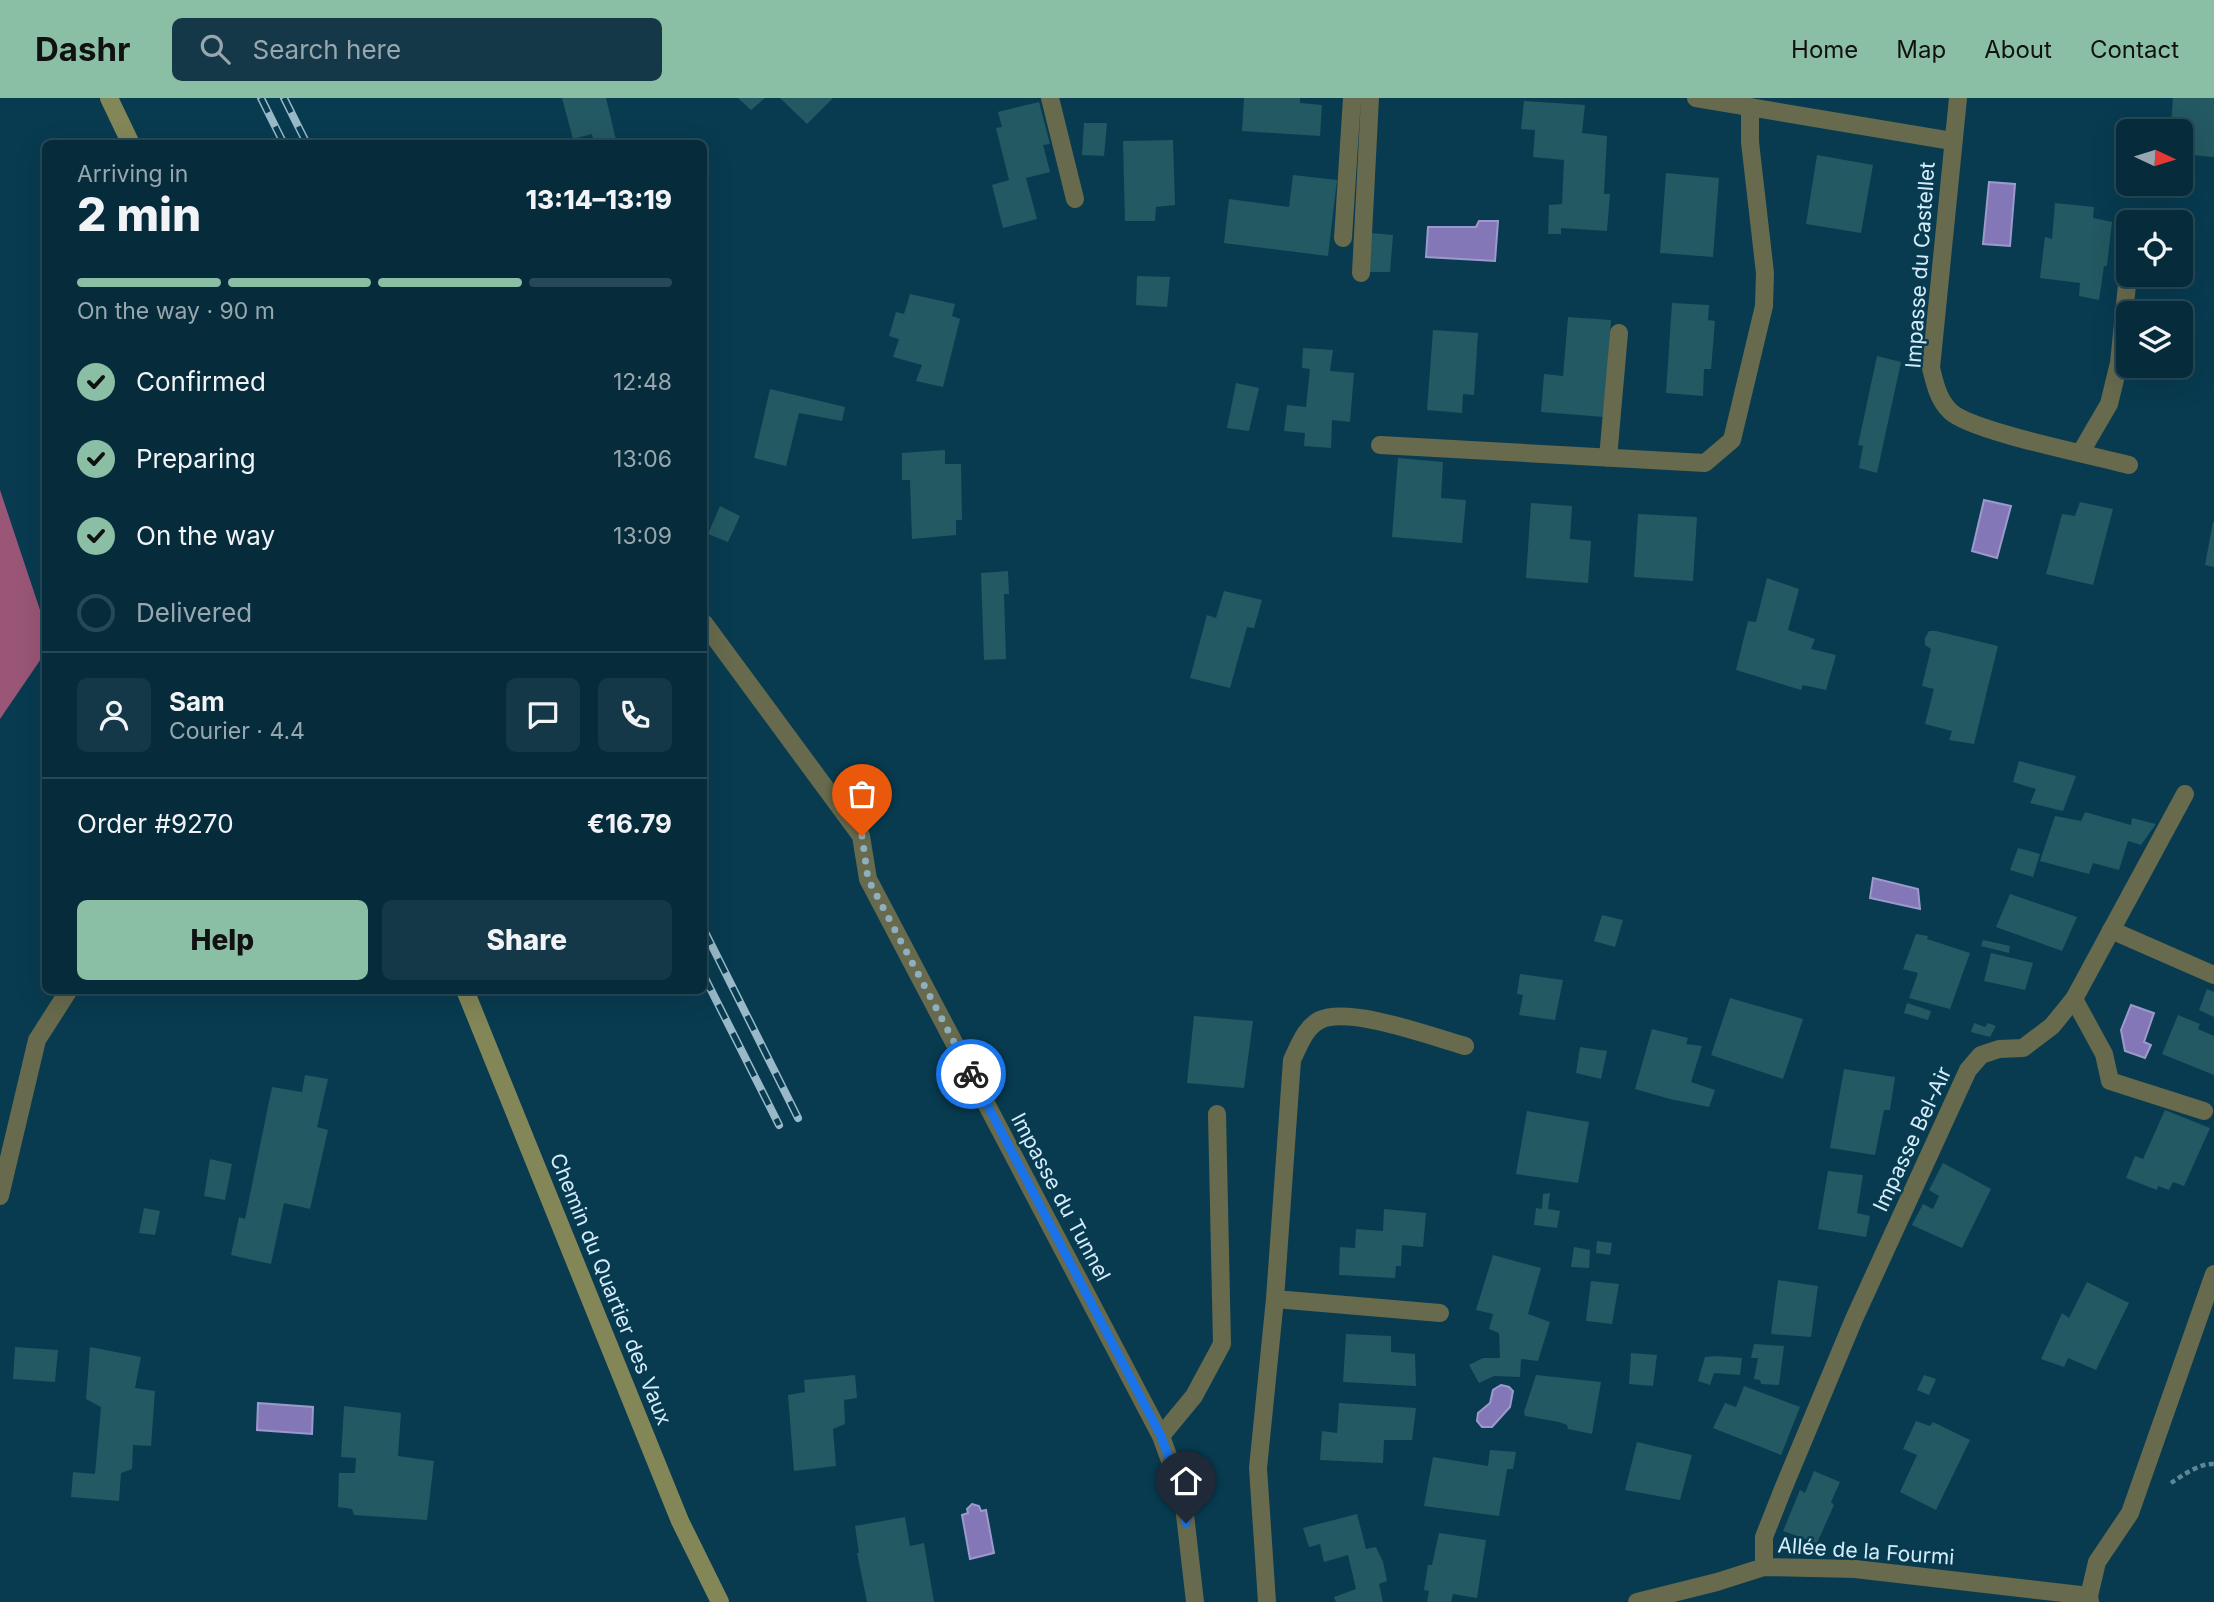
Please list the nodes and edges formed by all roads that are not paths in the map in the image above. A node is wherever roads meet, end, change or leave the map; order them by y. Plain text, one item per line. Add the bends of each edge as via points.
1 (109, 98) edge
2 (1050, 98) edge
3 (1352, 98) edge
4 (1370, 98) edge
5 (1696, 98) edge
6 (1958, 98) edge
7 (1750, 107) junction
8 (129, 140) edge
9 (1952, 141) junction
10 (1075, 199) dead end
11 (1343, 238) dead end
12 (1361, 273) dead end
13 (2127, 287) edge
14 (1619, 333) dead end
15 (1380, 444) dead end
16 (2081, 452) junction
17 (1608, 458) junction
18 (2129, 464) dead end
19 (707, 627) edge
20 (2185, 794) dead end
21 (2111, 930) junction
22 (2214, 975) edge
23 (66, 994) edge
24 (467, 994) edge
25 (2074, 999) junction
26 (1465, 1046) dead end
27 (2204, 1111) dead end
28 (1217, 1114) dead end
29 (0, 1196) edge
30 (2214, 1274) edge
31 (1275, 1299) junction
32 (1440, 1313) dead end
33 (1161, 1436) junction
34 (1764, 1567) junction
35 (2089, 1599) edge
36 (720, 1602) edge
37 (1195, 1602) edge
38 (1267, 1602) edge
39 (1637, 1602) edge

1 - 8 street
2 - 10 street
3 - 11 street
4 - 12 street
5 - 7 street
6 - 9 street, Impasse du Castellet
7 - 9 street
7 - 17 street via 1764,306 1732,440 1705,463
9 - 16 street, Impasse du Castellet via 1931,368 1938,395 1951,413 1978,426
13 - 16 street via 2119,363 2109,404
14 - 17 street
15 - 17 street
16 - 18 street, Impasse du Castellet
19 - 33 street, Impasse du Tunnel via 862,836 868,879
20 - 21 street, Impasse Bel-Air
21 - 22 street
21 - 25 street, Impasse Bel-Air
23 - 29 street via 37,1040
24 - 36 street, Chemin du Quartier des Vaux via 680,1521
25 - 27 street via 2104,1054 2110,1081
25 - 34 street, Impasse Bel-Air via 2052,1026 2023,1048 1981,1055 1968,1070 1854,1319 1783,1489 1765,1537
26 - 31 street via 1364,1017 1321,1020 1305,1034 1292,1060
28 - 33 street via 1222,1344 1194,1396
30 - 35 street via 2130,1513 2097,1562
31 - 32 street
31 - 38 street via 1258,1468
33 - 37 street, Impasse du Tunnel via 1183,1497
34 - 35 street, Allée de la Fourmi via 1855,1569
34 - 39 street, Allée de la Fourmi

